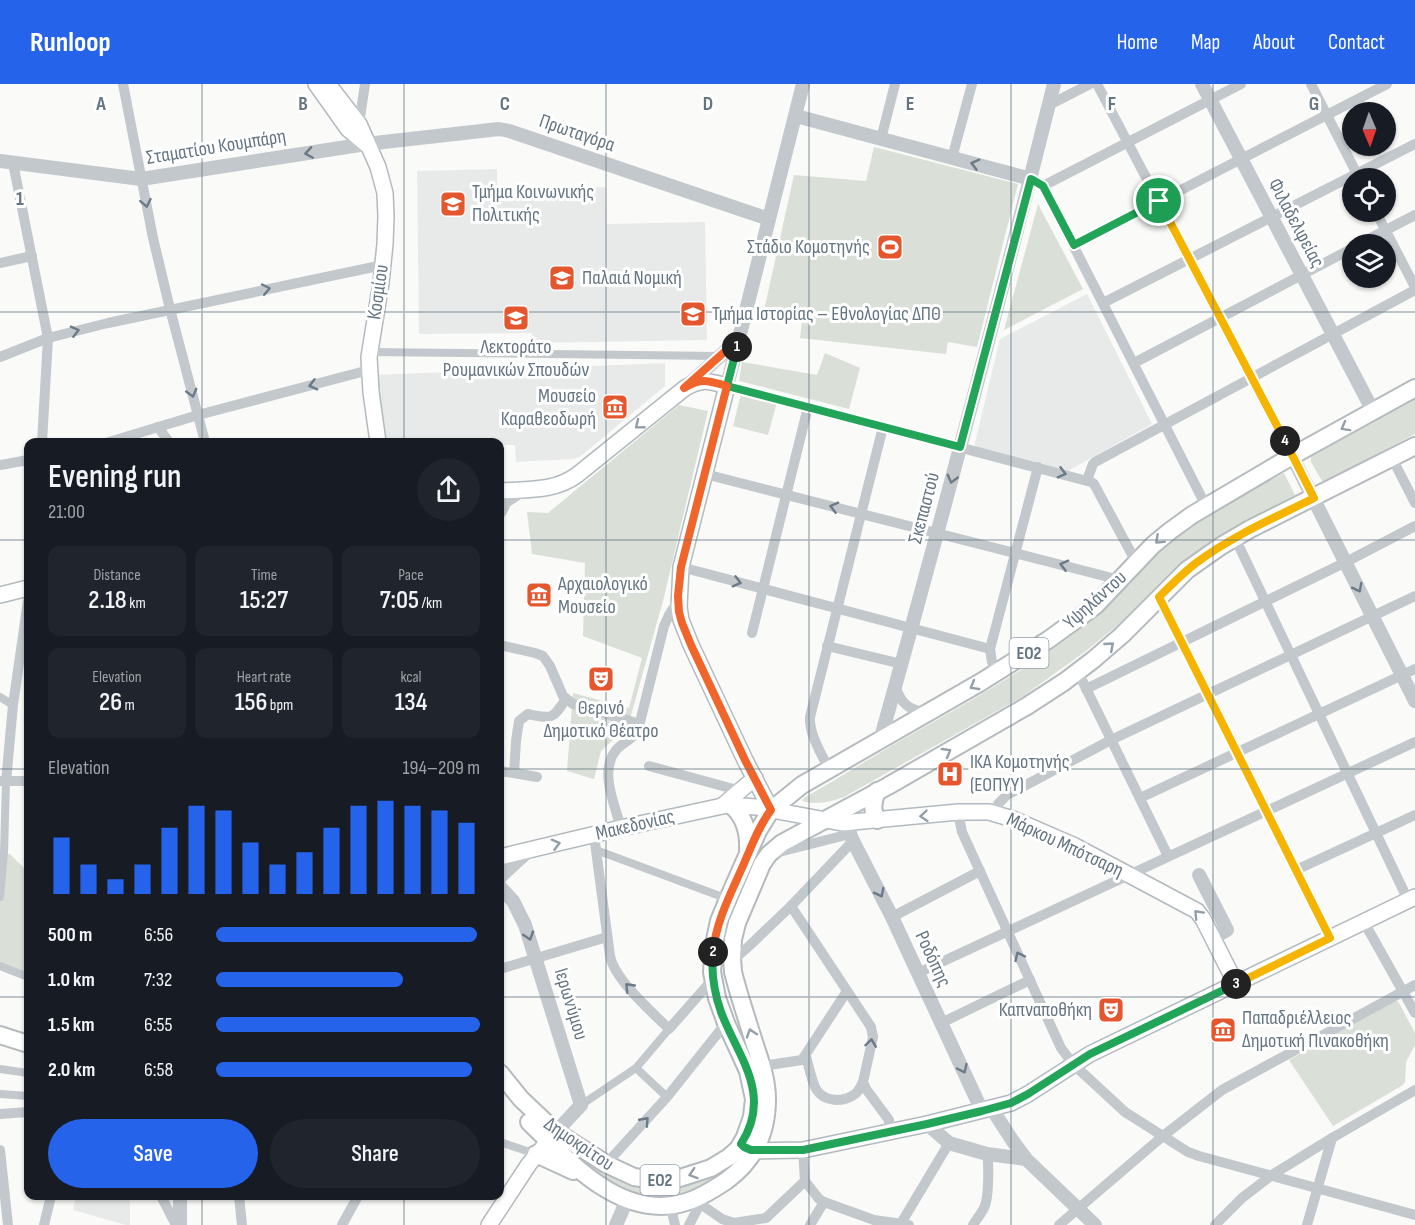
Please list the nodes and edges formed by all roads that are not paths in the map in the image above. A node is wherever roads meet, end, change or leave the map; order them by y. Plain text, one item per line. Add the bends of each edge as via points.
1 (123, 84) edge
2 (329, 84) edge
3 (365, 84) edge
4 (803, 84) edge
5 (895, 84) edge
6 (972, 84) edge
7 (1054, 84) edge
8 (1090, 84) edge
9 (1097, 84) edge
10 (1202, 84) edge
11 (1241, 84) edge
12 (1311, 84) edge
13 (1387, 84) edge
14 (1210, 100) junction
15 (1049, 105) junction
16 (1327, 115) junction
17 (796, 116) junction
18 (359, 124) junction
19 (881, 139) junction
20 (1128, 143) junction
21 (366, 144) junction
22 (1415, 144) edge
23 (952, 158) junction
24 (1241, 159) junction
25 (7, 162) edge
26 (1354, 168) edge
27 (1372, 168) edge
28 (141, 179) junction
29 (1037, 183) junction
30 (1342, 184) edge
31 (1159, 201) junction
32 (1415, 215) edge
33 (1272, 217) junction
34 (769, 219) junction
35 (1382, 222) edge
36 (1386, 230) junction
37 (1378, 234) edge
38 (1074, 245) junction
39 (1342, 254) edge
40 (32, 256) junction
41 (1189, 259) junction
42 (0, 263) edge
43 (383, 265) junction
44 (1302, 275) junction
45 (1415, 288) edge
46 (1103, 303) junction
47 (170, 309) junction
48 (1220, 318) junction
49 (1333, 334) junction
50 (48, 338) junction
51 (740, 338) junction
52 (369, 352) junction
53 (719, 356) junction
54 (0, 357) edge
55 (1134, 363) junction
56 (369, 370) junction
57 (1252, 378) junction
58 (727, 386) junction
59 (684, 388) junction
60 (1415, 388) edge
61 (808, 407) junction
62 (1373, 411) junction
63 (198, 415) junction
64 (1165, 424) junction
65 (158, 427) junction
66 (883, 427) junction
67 (42, 438) edge
68 (122, 438) edge
69 (166, 438) edge
70 (204, 438) edge
71 (378, 438) edge
72 (1415, 446) edge
73 (960, 447) junction
74 (1292, 456) junction
75 (1392, 458) junction
76 (24, 461) edge
77 (0, 465) edge
78 (1038, 467) junction
79 (705, 474) junction
80 (1087, 480) junction
81 (522, 490) junction
82 (504, 491) edge
83 (786, 494) junction
84 (1314, 498) junction
85 (504, 503) edge
86 (1415, 503) edge
87 (1206, 506) junction
88 (861, 513) junction
89 (1415, 526) edge
90 (938, 533) junction
91 (1235, 538) junction
92 (1016, 553) junction
93 (1136, 562) junction
94 (1346, 562) junction
95 (681, 567) junction
96 (1120, 580) junction
97 (762, 588) junction
98 (24, 589) edge
99 (0, 595) edge
100 (1159, 597) junction
101 (1415, 597) edge
102 (678, 601) junction
103 (1266, 602) junction
104 (838, 608) junction
105 (1373, 617) junction
106 (912, 628) junction
107 (752, 633) dead end
108 (1182, 642) junction
109 (504, 646) edge
110 (827, 646) junction
111 (990, 649) junction
112 (1291, 655) junction
113 (902, 664) junction
114 (24, 668) edge
115 (1078, 672) junction
116 (1408, 672) edge
117 (997, 673) junction
118 (895, 686) junction
119 (1086, 688) junction
120 (1207, 693) junction
121 (0, 697) edge
122 (566, 699) junction
123 (1415, 701) edge
124 (14, 705) junction
125 (928, 713) junction
126 (1319, 714) junction
127 (640, 724) junction
128 (1111, 740) junction
129 (880, 741) junction
130 (1415, 742) edge
131 (1237, 752) junction
132 (649, 766) dead end
133 (828, 770) junction
134 (504, 772) edge
135 (514, 773) junction
136 (1348, 774) junction
137 (537, 777) dead end
138 (755, 778) junction
139 (3, 781) edge
140 (24, 781) edge
141 (741, 791) junction
142 (878, 791) junction
143 (1140, 798) junction
144 (727, 806) junction
145 (771, 810) junction
146 (1267, 811) junction
147 (958, 812) junction
148 (997, 813) junction
149 (1415, 815) edge
150 (824, 820) junction
151 (877, 820) junction
152 (621, 828) junction
153 (851, 832) junction
154 (1376, 833) junction
155 (595, 842) junction
156 (2, 848) edge
157 (528, 851) junction
158 (748, 854) junction
159 (504, 856) edge
160 (1168, 856) junction
161 (766, 859) junction
162 (1296, 870) junction
163 (980, 871) junction
164 (504, 873) edge
165 (1129, 874) junction
166 (1199, 875) dead end
167 (504, 891) edge
168 (0, 897) edge
169 (728, 899) junction
170 (1412, 899) edge
171 (791, 906) junction
172 (892, 917) junction
173 (1364, 922) junction
174 (1008, 931) junction
175 (607, 938) junction
176 (1213, 938) junction
177 (1330, 938) junction
178 (536, 958) junction
179 (732, 958) junction
180 (1, 967) edge
181 (504, 968) edge
182 (918, 973) junction
183 (24, 976) edge
184 (0, 977) edge
185 (713, 979) junction
186 (1030, 980) junction
187 (1236, 984) junction
188 (1415, 985) edge
189 (847, 991) junction
190 (1403, 992) junction
191 (1415, 1012) edge
192 (726, 1023) junction
193 (941, 1023) junction
194 (0, 1025) edge
195 (669, 1029) junction
196 (24, 1033) edge
197 (0, 1035) edge
198 (24, 1043) edge
199 (806, 1056) junction
200 (1073, 1064) junction
201 (762, 1066) junction
202 (636, 1068) junction
203 (0, 1069) edge
204 (24, 1072) edge
205 (504, 1078) edge
206 (863, 1082) junction
207 (1415, 1090) edge
208 (0, 1094) edge
209 (504, 1095) edge
210 (24, 1096) edge
211 (667, 1097) junction
212 (581, 1105) junction
213 (987, 1110) junction
214 (24, 1112) edge
215 (0, 1114) edge
216 (927, 1124) junction
217 (884, 1133) junction
218 (552, 1136) junction
219 (1163, 1136) junction
220 (1332, 1138) junction
221 (504, 1143) edge
222 (949, 1143) junction
223 (748, 1147) junction
224 (0, 1150) edge
225 (803, 1150) junction
226 (536, 1154) junction
227 (987, 1154) junction
228 (1026, 1159) junction
229 (606, 1164) junction
230 (1272, 1175) junction
231 (805, 1181) junction
232 (596, 1182) junction
233 (1318, 1188) junction
234 (50, 1200) edge
235 (163, 1200) edge
236 (180, 1200) edge
237 (238, 1200) edge
238 (356, 1200) edge
239 (627, 1200) junction
240 (700, 1200) junction
241 (824, 1203) junction
242 (669, 1206) junction
243 (1077, 1209) junction
244 (1415, 1215) edge
245 (8, 1224) edge
246 (904, 1224) edge
247 (44, 1225) edge
248 (176, 1225) edge
249 (180, 1225) edge
250 (242, 1225) edge
251 (342, 1225) edge
252 (489, 1225) edge
253 (616, 1225) edge
254 (675, 1225) edge
255 (689, 1225) edge
256 (810, 1225) edge
257 (973, 1225) edge
258 (1059, 1225) edge
259 (1095, 1225) edge
260 (1215, 1225) edge
261 (1307, 1225) edge

1 - 28 street
2 - 18 main road, Κοσμίου
2 - 21 main road, Κοσμίου via 348,129
3 - 18 street
4 - 17 street
5 - 19 street
6 - 23 street
7 - 15 street, Σκεπαστού
8 - 15 street
9 - 20 street
10 - 14 street, Φιλαδελφείας
11 - 14 street
12 - 16 street
13 - 16 street
14 - 20 street
14 - 24 street, Φιλαδελφείας
15 - 29 street, Σκεπαστού
16 - 24 street
16 - 26 street
17 - 19 street
17 - 34 street
18 - 21 main road, Κοσμίου
19 - 23 street
20 - 29 street
20 - 31 street
21 -> 28 street, Σταματίου Κουμπάρη
21 - 34 street, Πρωταγόρα via 505,129
21 - 43 main road, Κοσμίου via 385,193
22 - 27 street
29 -> 23 street
24 - 31 street
24 - 33 street, Φιλαδελφείας
25 - 28 street, Σταματίου Κουμπάρη
25 - 40 street
28 -> 47 street
29 - 38 street
29 - 73 street, Σκεπαστού
30 - 33 street
31 - 38 street
31 - 41 street
32 - 36 street
33 - 41 street
33 - 44 street, Φιλαδελφείας
34 - 51 street
35 - 36 street
36 - 37 street
36 - 45 street
38 - 46 street
39 - 44 street
40 - 42 street
40 - 50 street
41 - 46 street
41 - 48 street
47 -> 43 street
43 - 52 main road, Κοσμίου
44 - 48 street
44 - 49 street, Φιλαδελφείας
45 - 49 street
46 - 55 street
50 -> 47 street
47 -> 63 street
48 - 55 street
48 - 57 street
49 - 57 street
49 - 62 street, Φιλαδελφείας
50 - 54 street
50 - 67 street
51 - 53 street
51 - 58 street
52 - 53 street
52 - 56 main road, Κοσμίου
53 - 59 street
55 - 64 street
56 -> 63 street
56 - 71 main road, Κοσμίου
57 - 64 street
57 - 74 street
58 - 59 main road via 701,381
58 - 61 street
58 - 79 main road
59 -> 81 main road via 569,481 555,487
60 - 62 main road, Υψηλάντου / ΕΟ2
61 - 66 street
61 - 83 street
62 -> 74 main road, Υψηλάντου / ΕΟ2
63 - 65 street
63 - 70 street
64 - 80 street via 1095,462
64 - 87 street
65 - 68 street
65 - 69 street
66 - 73 street
66 - 88 street
72 - 75 main road, ΕΟ2
73 - 78 street
73 -> 90 street, Σκεπαστού
74 - 84 street
74 - 87 main road, Υψηλάντου / ΕΟ2
75 - 84 main road, ΕΟ2
75 - 86 street
76 - 77 street
78 -> 80 street
78 - 92 street
79 - 83 street
79 - 95 main road
80 - 93 street via 1094,484
81 - 82 main road
81 - 85 street
88 -> 83 street
83 - 97 street
84 - 91 main road, ΕΟ2
84 - 94 street
87 -> 93 main road, Υψηλάντου / ΕΟ2
88 - 90 street
88 - 104 street
89 - 94 street
90 - 92 street
90 - 106 street, Σκεπαστού
91 - 100 main road, ΕΟ2 via 1195,564
91 - 103 street
96 -> 92 street
92 - 111 street
93 - 96 main road, Υψηλάντου / ΕΟ2
94 - 103 street
94 -> 105 street
95 -> 97 street
95 - 102 main road
96 - 117 main road, Υψηλάντου / ΕΟ2 via 1090,610
97 - 104 street
97 - 107 street
98 - 99 main road
100 - 108 street
115 -> 100 main road, ΕΟ2
101 - 105 street
102 - 127 street via 664,626
102 - 138 main road via 691,645
103 - 108 street
103 - 112 street
104 - 106 street
104 - 110 street
105 - 112 street
105 - 116 street
106 - 111 street
106 - 113 street, Σκεπαστού
108 - 119 street
108 - 120 street
109 - 122 street via 543,656
110 - 113 street
110 - 133 street via 810,724
111 - 117 street
112 - 120 street
112 - 126 street
113 - 118 street, Σκεπαστού
114 - 124 street
115 - 119 street
142 -> 115 main road, ΕΟ2 via 1027,706
116 - 123 street
116 - 126 street
117 -> 125 main road, Υψηλάντου / ΕΟ2
118 - 125 street via 905,705
118 - 129 street, Σκεπαστού
119 - 128 street
120 - 128 street
120 - 131 street
121 - 124 street
122 - 127 street via 577,706
122 - 135 street via 554,715 547,718 528,714 519,721
124 - 139 street
125 - 129 main road, Υψηλάντου / ΕΟ2
126 - 131 street
126 - 136 street
127 - 152 street via 609,764 608,779
128 - 143 street
128 - 148 street via 1007,795 998,804
129 - 133 main road, Υψηλάντου / ΕΟ2
130 - 136 street
131 - 143 street
131 - 146 street
132 - 141 street
133 - 145 main road, Υψηλάντου / ΕΟ2 via 795,789
134 - 135 street
135 - 137 street
136 - 146 street
136 - 154 street
138 - 141 main road
138 - 145 main road
139 - 140 street
139 - 156 street
141 - 144 main road
142 - 150 main road, ΕΟ2
142 - 151 main road via 873,807
143 - 160 street
144 - 145 main road, Μακεδονίας
144 - 152 main road, Μακεδονίας
144 - 158 main road via 740,815 746,828
145 - 150 main road, Μάρκου Μπότσαρη
145 - 158 main road, Δημοκρίτου / ΕΟ2
145 - 161 main road, Δημοκρίτου
146 - 160 street
146 - 162 street
147 - 148 main road, Μάρκου Μπότσαρη
147 -> 151 main road, Μάρκου Μπότσαρη
147 - 163 street via 962,832
148 - 165 main road, Μάρκου Μπότσαρη
149 - 154 street
150 - 153 main road, Μάρκου Μπότσαρη
150 - 161 main road, ΕΟ2 via 782,843
151 - 153 main road, Μάρκου Μπότσαρη
152 - 155 main road, Μακεδονίας
153 - 161 street
153 - 171 street
153 -> 172 street, Ροδόπης
154 - 162 street
154 - 170 street
157 -> 155 main road, Μακεδονίας
155 - 169 street
155 - 175 street
156 - 168 street
157 - 159 main road, Μακεδονίας
157 - 164 street
158 - 169 main road, Δημοκρίτου / ΕΟ2
160 - 165 street
161 - 179 main road, Δημοκρίτου / ΕΟ2 via 737,922
162 - 177 street
163 - 172 street
163 - 174 street
165 - 174 street
176 -> 165 main road, Μάρκου Μπότσαρη via 1197,910
166 - 176 street via 1227,930
167 -> 178 street, Ιερωνύμου via 525,924
169 - 185 main road, Δημοκρίτου / ΕΟ2 via 715,937
170 - 173 main road
171 - 179 street
171 - 189 street
172 - 182 street, Ροδόπης
173 - 177 main road
173 - 190 street
174 - 182 street
186 -> 174 street
175 - 178 street
195 -> 175 street via 616,972
176 - 187 main road, Μάρκου Μπότσαρη
177 - 187 main road
178 - 181 street
178 - 212 street, Ιερωνύμου
201 -> 179 main road, Δημοκρίτου / ΕΟ2 via 737,988
180 - 183 street
180 - 184 street
182 - 193 street, Ροδόπης
185 - 192 main road, Δημοκρίτου / ΕΟ2
185 - 195 street
186 - 193 street
186 - 200 street via 1061,1048
187 - 200 main road
188 - 190 street
189 - 199 street
206 -> 189 street via 872,1030
190 - 191 street
190 - 219 street via 1222,1090
192 - 211 street
192 - 223 main road, Δημοκρίτου / ΕΟ2 via 753,1089
193 -> 213 street, Ροδόπης
194 - 196 main road
195 - 202 street
197 - 198 main road
199 - 201 street via 802,1060
199 - 206 street via 817,1090 829,1099 847,1098
200 - 213 main road via 1028,1094
200 - 219 street via 1125,1112
201 - 223 main road, Δημοκρίτου / ΕΟ2 via 767,1107 764,1128
202 - 211 street
202 - 212 street
203 - 204 street
205 - 218 main road, Δημοκρίτου / ΕΟ2
206 - 217 street via 889,1120
207 - 220 street
208 - 210 street
209 - 218 main road, Δημοκρίτου / ΕΟ2 via 520,1113
229 -> 211 street
212 - 218 street
213 - 216 main road
213 - 228 street, Ροδόπης
214 - 215 street
216 - 217 main road
216 - 222 street
217 - 225 main road
218 - 226 main road
218 - 229 main road, Δημοκρίτου / ΕΟ2
218 - 232 main road, Δημοκρίτου / ΕΟ2 via 578,1169
219 - 230 street via 1199,1156
219 - 243 street
220 - 230 street
220 - 233 street
221 - 226 street
222 - 227 street
222 - 246 street
223 - 225 main road
223 -> 229 main road, Δημοκρίτου / ΕΟ2 via 721,1163 671,1180 641,1179
223 - 240 main road, Δημοκρίτου / ΕΟ2 via 747,1162
224 - 245 street
225 - 231 street
226 - 232 main road
226 - 252 main road
227 - 228 street
227 - 257 street via 986,1200
228 - 243 street, Ροδόπης
230 - 233 street
230 - 260 street
231 - 240 street via 766,1218 734,1223 722,1219
231 - 241 street
232 - 239 main road, Δημοκρίτου / ΕΟ2
233 - 244 street
233 - 261 street
234 - 247 street
235 - 248 street
236 - 249 street
237 - 250 street
238 - 251 street
239 - 242 main road, Δημοκρίτου / ΕΟ2
239 - 253 street
240 - 242 main road, Δημοκρίτου / ΕΟ2
240 - 255 street
241 - 246 street via 874,1220
241 - 256 street
242 - 254 street
243 - 258 street
243 - 259 street, Ροδόπης

